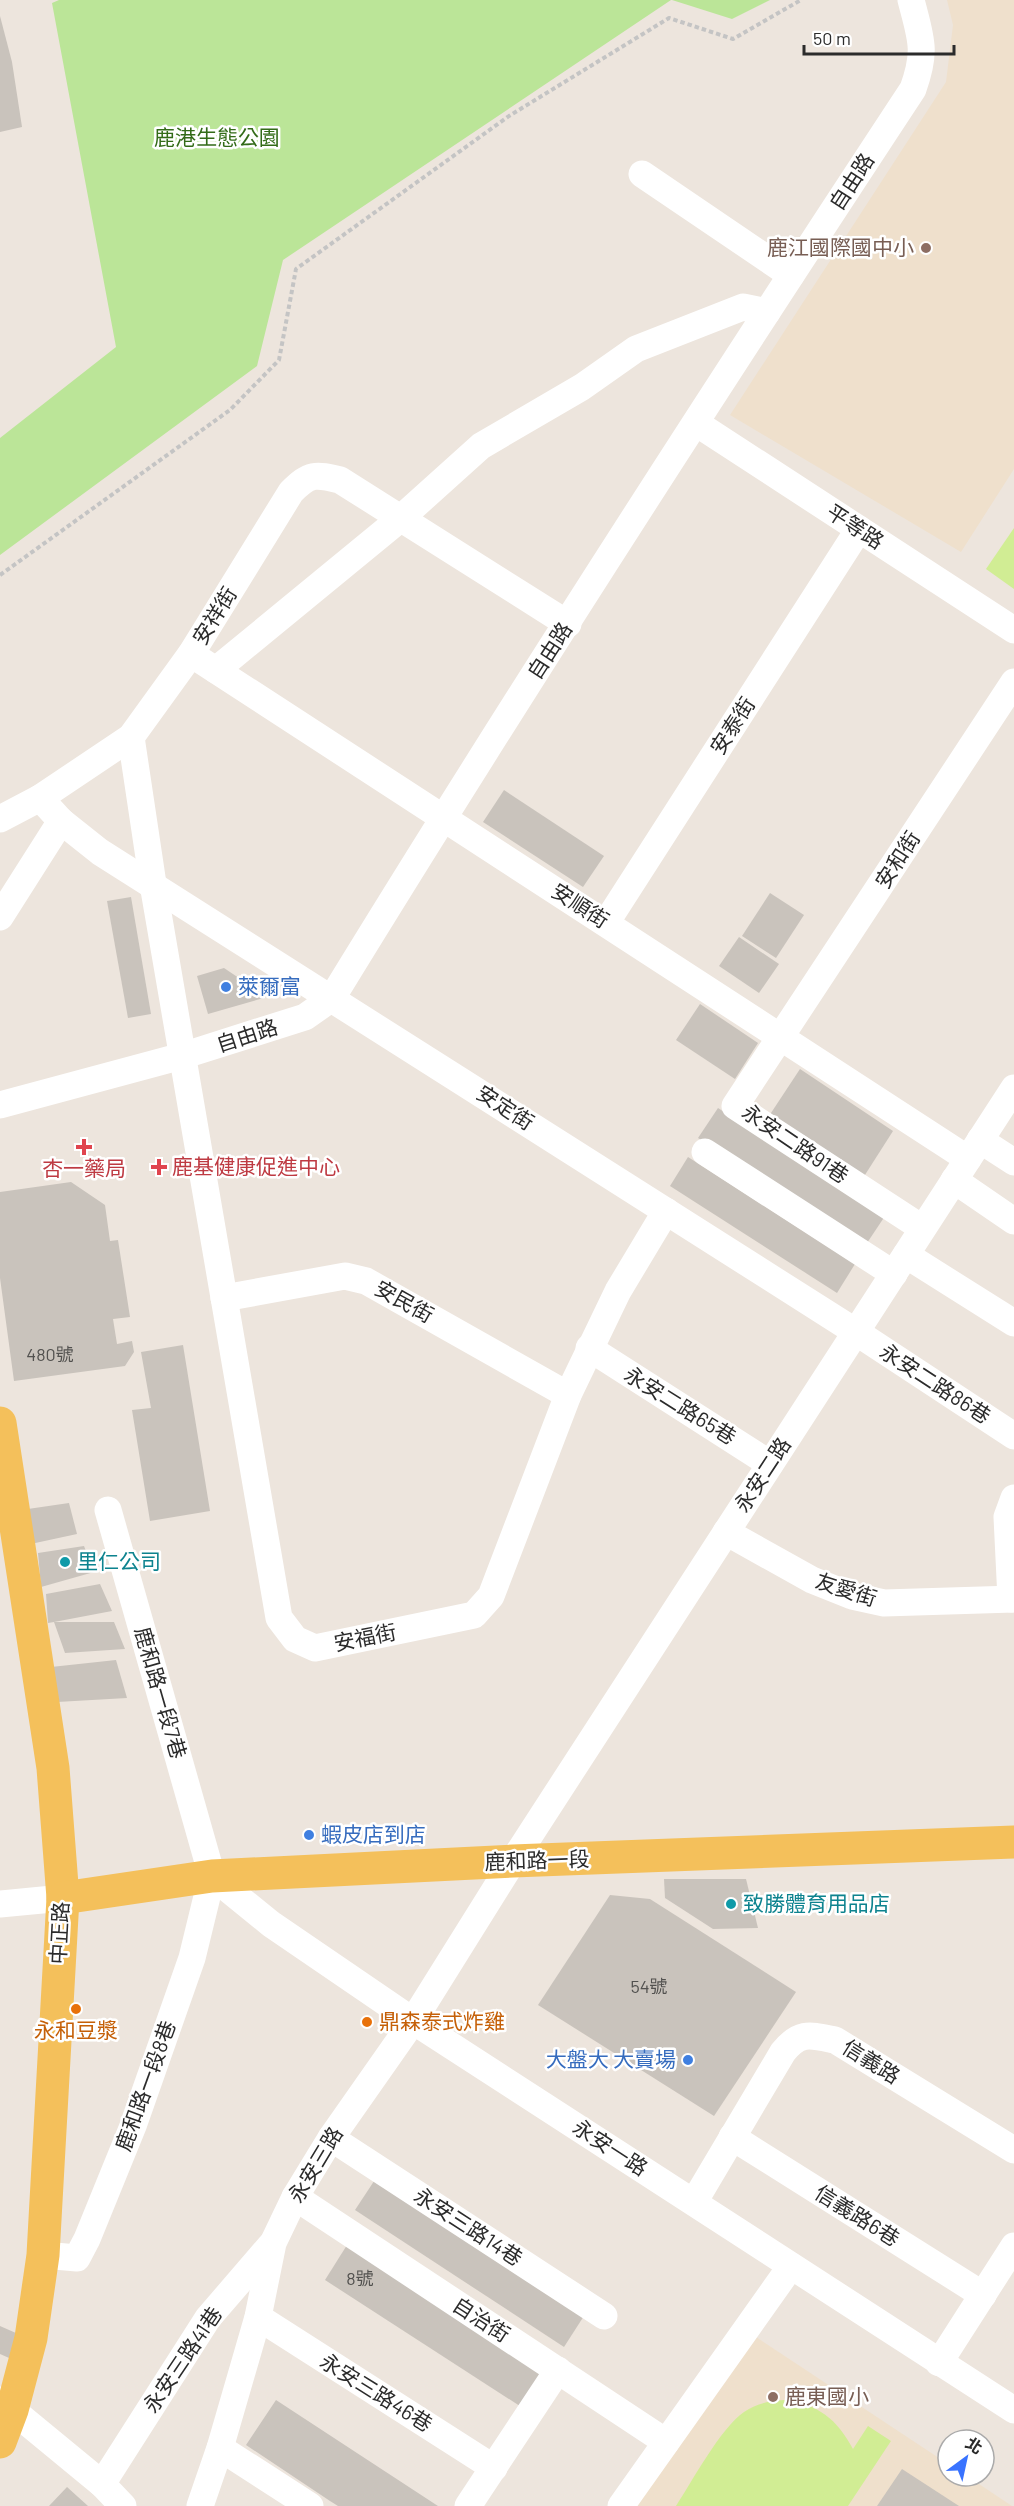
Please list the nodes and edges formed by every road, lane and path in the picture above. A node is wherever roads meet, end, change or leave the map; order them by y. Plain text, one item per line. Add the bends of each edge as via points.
1 (801, 0) edge
2 (911, 0) edge
3 (642, 174) dead end
4 (791, 275) junction
5 (767, 312) junction
6 (696, 423) junction
7 (401, 518) junction
8 (859, 529) junction
9 (0, 575) edge
10 (567, 624) junction
11 (1014, 630) edge
12 (191, 654) junction
13 (216, 670) junction
14 (1014, 682) edge
15 (131, 736) junction
16 (40, 798) junction
17 (443, 817) junction
18 (0, 819) edge
19 (61, 820) junction
20 (153, 884) junction
21 (0, 917) edge
22 (606, 923) junction
23 (332, 998) junction
24 (781, 1037) junction
25 (182, 1056) junction
26 (1014, 1088) edge
27 (0, 1105) edge
28 (705, 1152) dead end
29 (967, 1160) junction
30 (1014, 1162) edge
31 (666, 1211) junction
32 (1014, 1221) edge
33 (922, 1228) junction
34 (900, 1264) junction
35 (224, 1298) junction
36 (1014, 1323) edge
37 (856, 1332) junction
38 (589, 1348) junction
39 (568, 1395) junction
40 (0, 1423) edge
41 (1014, 1436) edge
42 (770, 1464) junction
43 (1014, 1498) edge
44 (108, 1510) dead end
45 (726, 1532) junction
46 (1013, 1599) edge
47 (1014, 1842) edge
48 (513, 1862) junction
49 (212, 1876) junction
50 (63, 1898) junction
51 (0, 1904) edge
52 (413, 2021) junction
53 (732, 2137) junction
54 (331, 2138) junction
55 (1014, 2150) edge
56 (295, 2197) junction
57 (694, 2202) junction
58 (273, 2243) junction
59 (1014, 2246) edge
60 (43, 2255) junction
61 (791, 2266) junction
62 (983, 2295) junction
63 (604, 2316) dead end
64 (258, 2318) junction
65 (939, 2363) junction
66 (558, 2370) junction
67 (6, 2405) edge
68 (1014, 2410) edge
69 (0, 2442) edge
70 (666, 2442) junction
71 (220, 2448) junction
72 (494, 2468) junction
73 (102, 2484) junction
74 (123, 2506) edge
75 (200, 2506) edge
76 (310, 2506) edge
77 (468, 2506) edge
78 (621, 2506) edge

1 - 9 path via 733,39 669,18 490,130 296,269 279,360 230,410
2 - 4 street, 自由路 via 921,38 922,64 913,89
3 - 4 street
4 - 5 street, 自由路
5 - 6 street, 自由路
5 - 7 street via 742,307 636,349 582,387 481,446
6 - 8 street, 平等路
6 - 10 street, 自由路
7 - 10 street, 安祥街
7 - 12 street, 安祥街 via 340,480 319,475 305,478 291,492
7 - 13 street
8 - 11 street, 平等路
8 - 22 street, 安泰街
10 - 17 street, 自由路
12 - 13 street, 安順街
12 - 15 street, 安祥街
13 - 17 street, 安順街
14 - 24 street, 安和街
15 - 16 street, 安祥街
15 - 20 street
16 - 18 street, 安祥街
16 - 19 street, 安定街
17 - 22 street, 安順街
17 - 23 street, 自由路
19 - 20 street, 安定街 via 100,852
19 - 21 street
20 - 23 street, 安定街
20 - 25 street
22 - 24 street, 安順街
23 - 25 street, 自由路 via 305,1017
23 - 31 street, 安定街
24 - 29 street, 安順街
24 - 33 street, 永安二路91巷 via 735,1106
25 - 27 street, 自由路
25 - 35 street, 安福街
26 - 29 street, 永安二路
28 - 34 street
29 - 30 street
29 - 32 street
29 - 33 street, 永安二路
31 - 37 street, 安定街
31 - 38 street, 安福街
33 - 34 street, 永安二路
34 - 36 street
34 - 37 street, 永安二路
35 - 39 street, 安民街 via 345,1276 366,1281
35 - 39 street, 安福街 via 279,1618 295,1639 315,1648 474,1616 491,1596
37 - 41 street, 永安二路86巷
37 - 42 street, 永安二路
38 - 39 street, 安福街
38 - 42 street, 永安二路65巷
40 - 50 main road, 中正路 via 53,1768
42 - 45 street, 永安二路
43 - 46 street via 1007,1517
44 - 49 street, 鹿和路一段7巷
45 - 46 street, 友愛街 via 812,1580 884,1603
45 - 48 street, 永安二路
47 - 48 main road, 鹿和路一段
48 - 49 main road, 鹿和路一段
48 - 52 street, 永安三路
49 - 50 main road, 鹿和路一段
49 - 52 street, 永安一路 via 272,1924
49 - 60 street, 鹿和路一段8巷 via 192,1958 133,2126 87,2239 77,2258
50 - 51 street
50 - 60 main road, 中正路
52 - 54 street, 永安三路
52 - 57 street, 永安一路
53 - 55 street, 信義路 via 783,2052 794,2038 812,2035 835,2040
53 - 57 street, 信義路
53 - 62 street, 信義路6巷
54 - 56 street, 永安三路
54 - 63 street, 永安三路14巷
56 - 58 street, 永安三路
56 - 66 street, 自治街
57 - 61 street, 永安一路
58 - 64 street, 永安三路
58 - 73 street, 永安三路41巷 via 208,2318
59 - 62 street
60 - 67 main road, 中正路 via 31,2338
61 - 65 street, 永安一路
61 - 70 street
62 - 65 street
64 - 71 street, 永安三路
64 - 72 street, 永安三路46巷
65 - 68 street, 永安一路
66 - 70 street, 自治街
66 - 72 street
67 - 69 main road, 中正路
67 - 73 street
70 - 78 street
71 - 75 street, 永安三路
71 - 76 street
72 - 77 street
73 - 74 street

